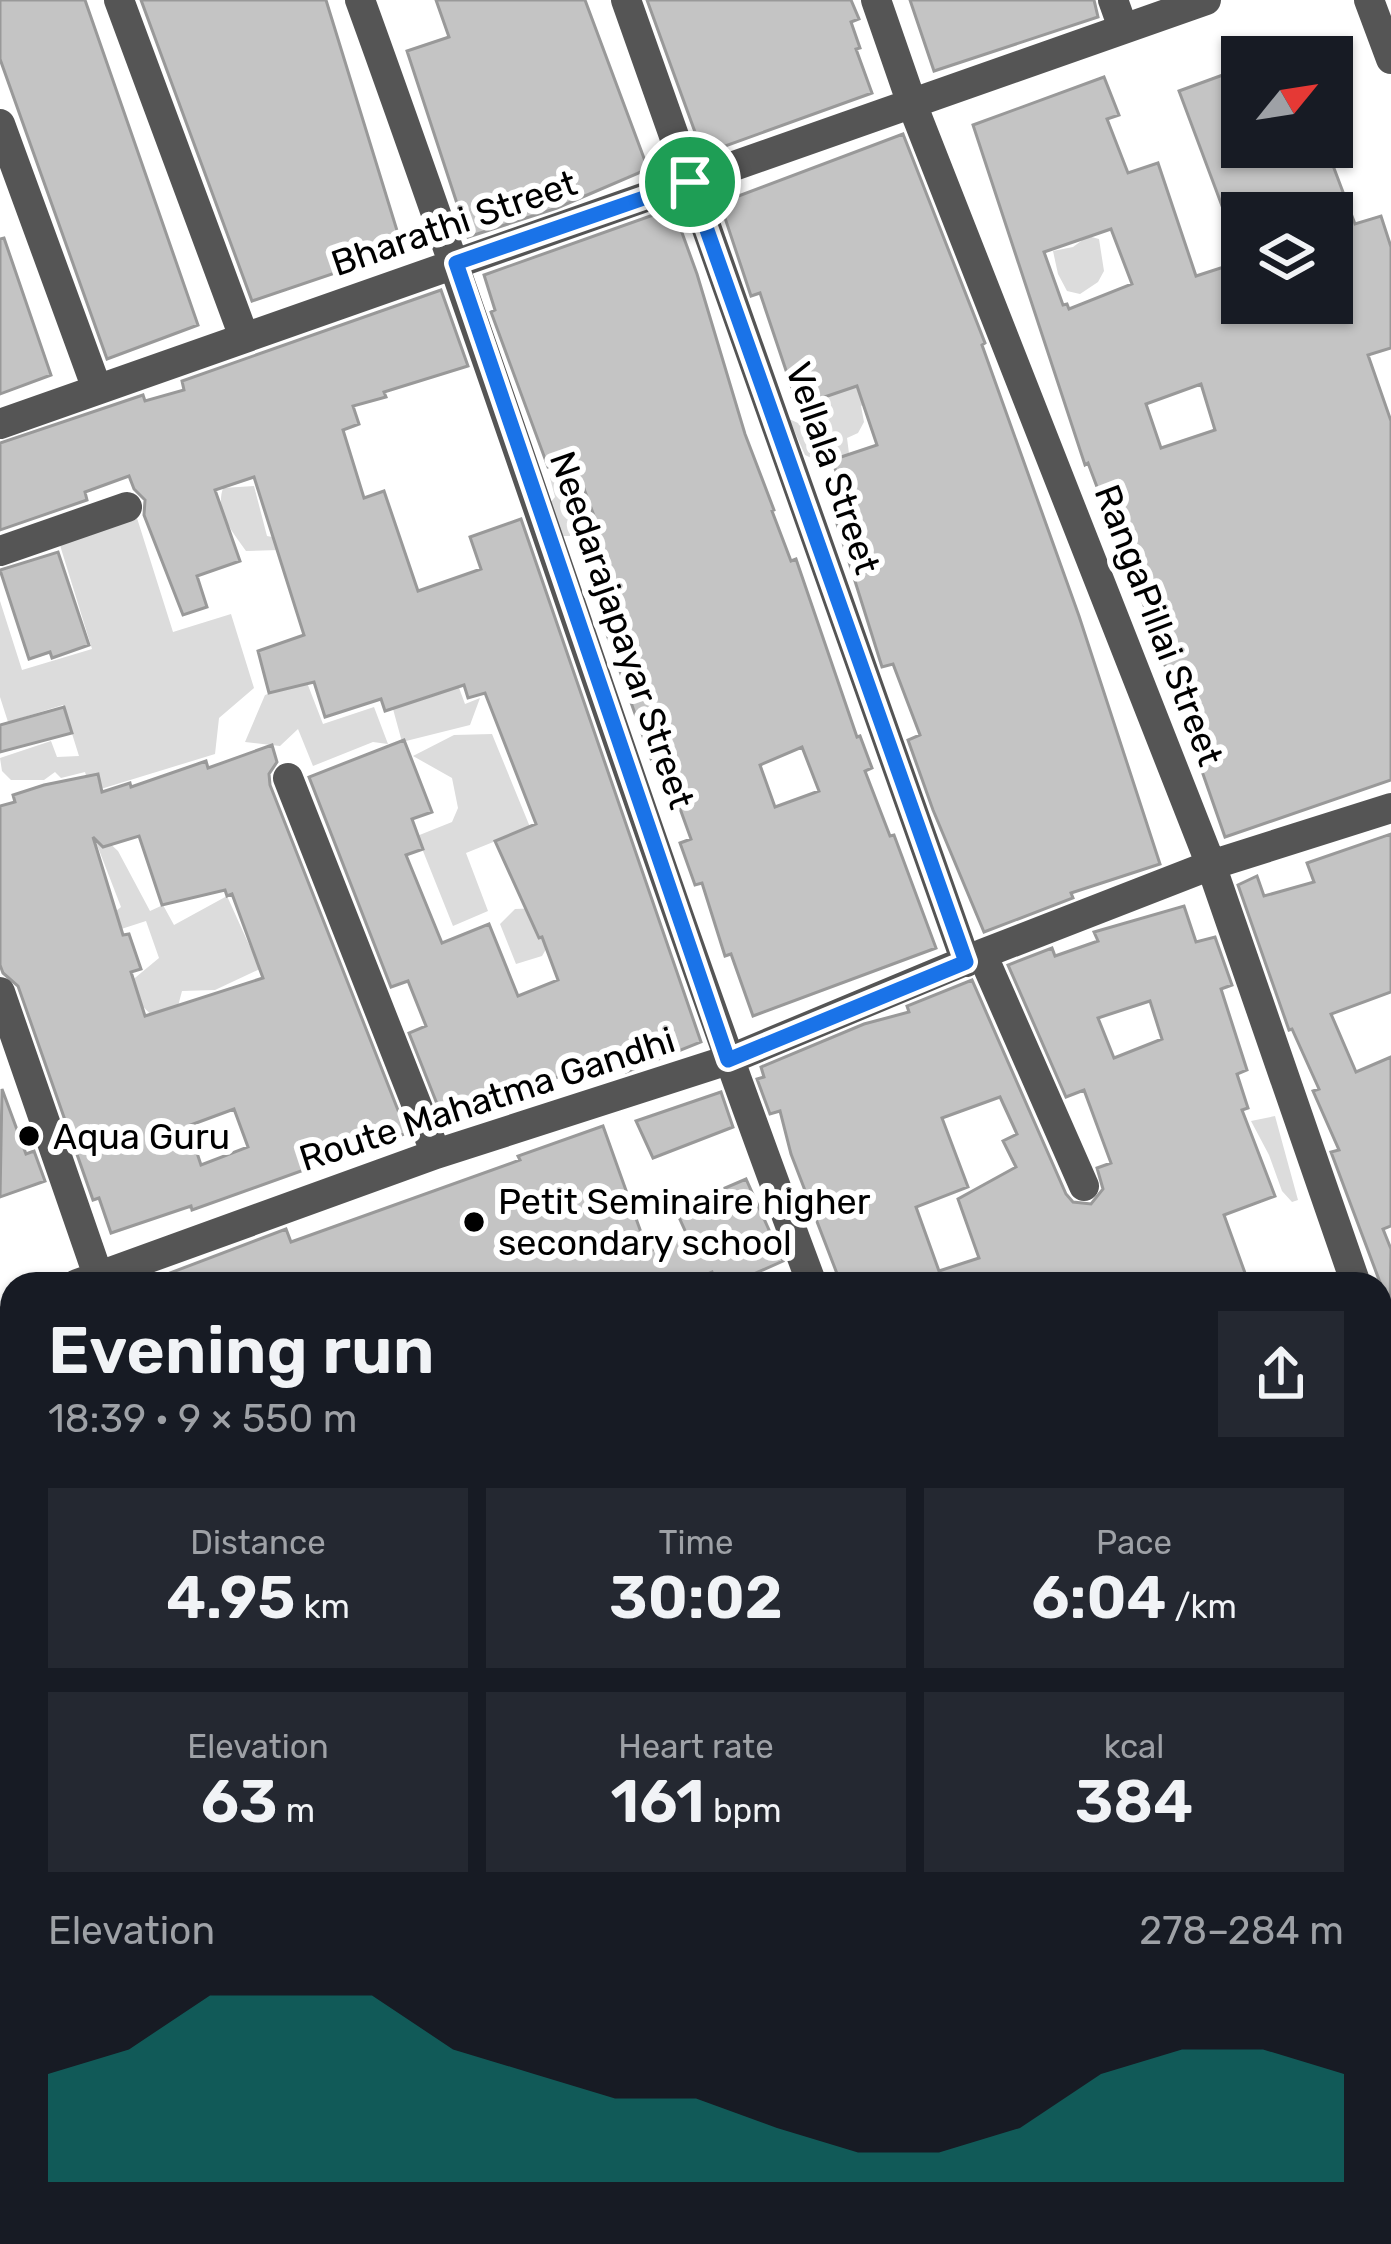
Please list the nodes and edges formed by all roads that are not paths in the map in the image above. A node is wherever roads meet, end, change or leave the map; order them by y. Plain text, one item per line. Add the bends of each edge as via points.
1 (119, 0) edge
2 (360, 0) edge
3 (626, 0) edge
4 (876, 0) edge
5 (1205, 0) edge
6 (1369, 0) edge
7 (1118, 14) edge
8 (1391, 59) edge
9 (912, 104) junction
10 (0, 124) edge
11 (690, 182) junction
12 (456, 263) junction
13 (244, 337) junction
14 (97, 389) junction
15 (0, 424) edge
16 (127, 506) dead end
17 (0, 551) edge
18 (287, 778) dead end
19 (1391, 808) edge
20 (1211, 865) junction
21 (974, 958) junction
22 (0, 992) edge
23 (728, 1060) junction
24 (436, 1154) junction
25 (1084, 1186) dead end
26 (89, 1272) edge
27 (116, 1272) edge
28 (808, 1272) edge
29 (1352, 1272) edge

1 - 13 street
2 - 12 street, Needarajapayar Street
3 - 11 street, Vellala Street
4 - 9 street, RangaPillai Street
5 - 7 street, Bharathi Street
6 - 8 street
7 - 9 street, Bharathi Street
9 - 11 street, Bharathi Street
9 - 20 street, RangaPillai Street
10 - 14 street
11 - 12 street, Bharathi Street
11 - 21 street, Vellala Street
12 - 13 street, Bharathi Street
12 - 23 street, Needarajapayar Street
13 - 14 street, Bharathi Street
14 - 15 street, Bharathi Street
16 - 17 street
18 - 24 street
19 - 20 street, Route Mahatma Gandhi
20 - 21 street, Route Mahatma Gandhi
20 - 29 street, RangaPillai Street
21 - 23 street, Route Mahatma Gandhi
21 - 25 street, Vellala Street
22 - 26 street
23 - 24 street, Route Mahatma Gandhi
23 - 28 street, Needarajapayar Street
24 - 27 street, Route Mahatma Gandhi

